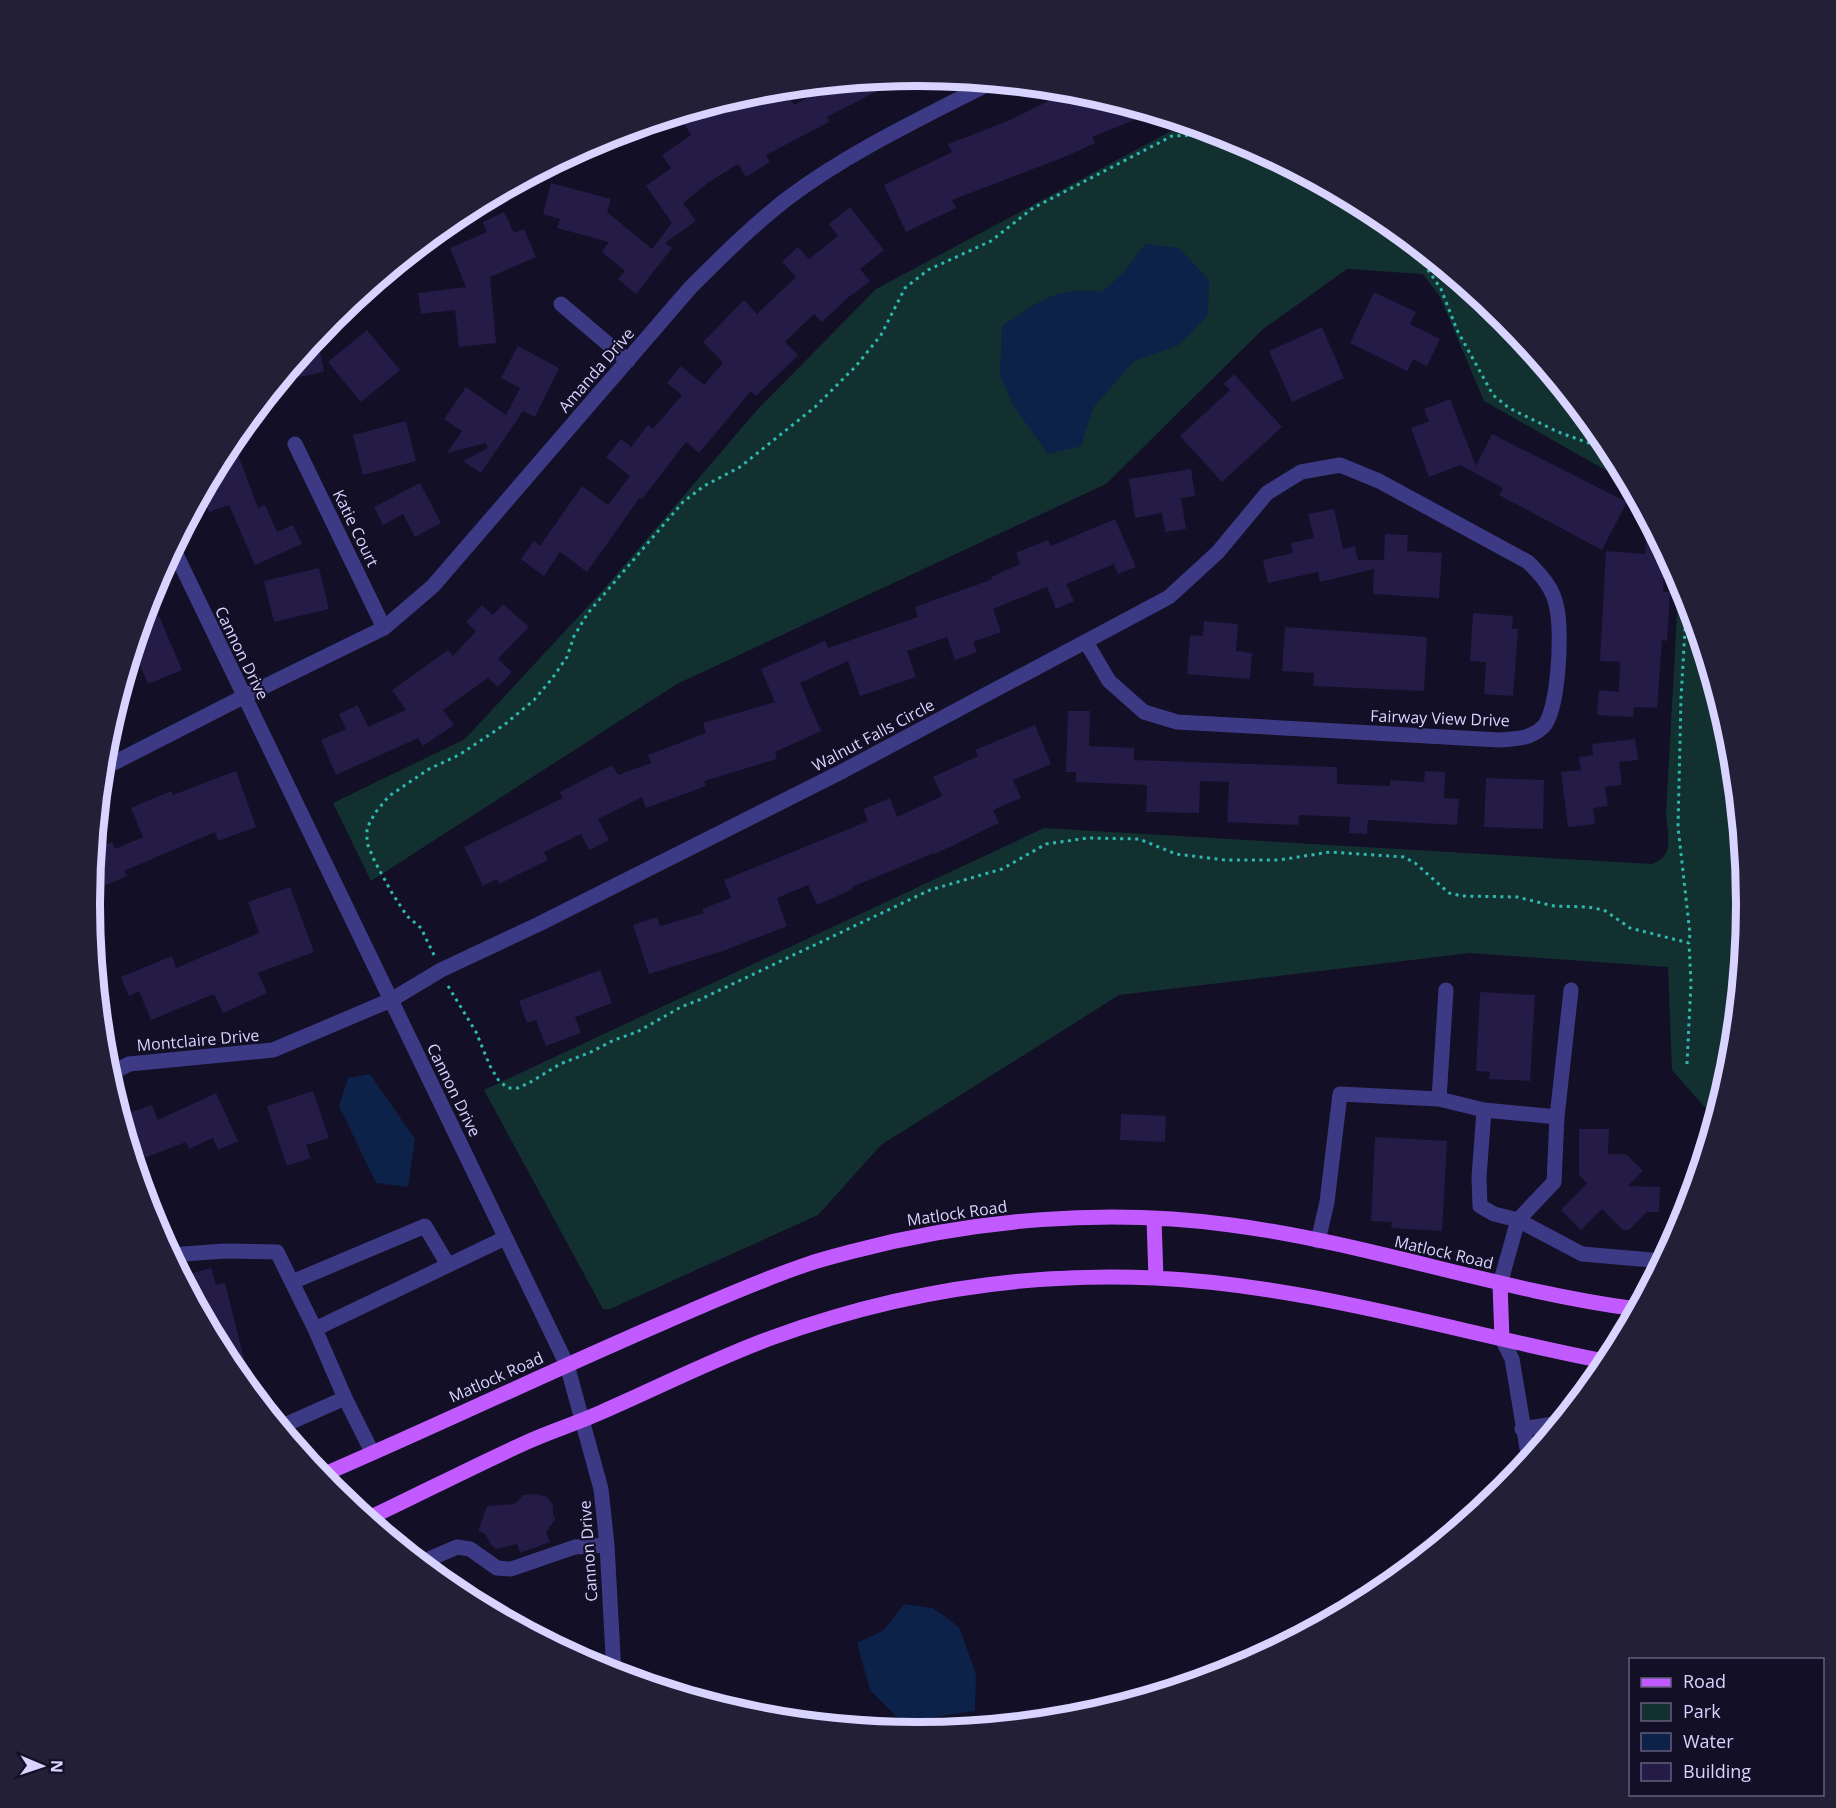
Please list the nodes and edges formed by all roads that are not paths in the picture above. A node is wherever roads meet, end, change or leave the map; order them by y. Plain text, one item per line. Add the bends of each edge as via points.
1 (980, 88) edge
2 (561, 304) dead end
3 (628, 361) junction
4 (295, 444) dead end
5 (1340, 465) joint
6 (177, 559) edge
7 (384, 628) junction
8 (1086, 642) junction
9 (243, 697) junction
10 (112, 764) edge
11 (1446, 990) dead end
12 (1571, 990) dead end
13 (391, 999) junction
14 (117, 1071) edge
15 (1439, 1099) junction
16 (1485, 1110) junction
17 (1557, 1117) junction
18 (1154, 1219) junction
19 (1518, 1220) junction
20 (505, 1238) junction
21 (1318, 1241) junction
22 (179, 1254) edge
23 (1655, 1260) edge
24 (448, 1265) junction
25 (1156, 1278) junction
26 (292, 1282) junction
27 (1500, 1284) junction
28 (1630, 1308) edge
29 (315, 1329) junction
30 (1502, 1339) junction
31 (1598, 1360) edge
32 (567, 1365) junction
33 (345, 1398) junction
34 (583, 1421) junction
35 (287, 1424) edge
36 (1549, 1425) edge
37 (1522, 1429) junction
38 (1527, 1451) edge
39 (372, 1452) junction
40 (329, 1472) edge
41 (374, 1516) edge
42 (607, 1545) junction
43 (428, 1559) edge
44 (613, 1663) edge

1 - 3 street, Amanda Drive via 863,148 789,198 735,243 690,288
2 - 3 street
3 - 7 street, Amanda Drive via 433,586
4 - 7 street, Katie Court
5 - 8 street, Walnut Falls Circle via 1301,472 1268,493 1218,552 1169,597
5 - 8 street, Fairway View Drive via 1379,481 1528,562 1547,581 1557,607 1559,634 1555,701 1544,726 1524,739 1500,740 1177,723 1144,712 1109,681
6 - 9 street, Cannon Drive
7 - 9 street, Amanda Drive
8 - 13 street, Walnut Falls Circle via 843,771 441,970
9 - 10 street, Amanda Drive
9 - 13 street, Cannon Drive
11 - 15 street
12 - 17 street
13 - 14 street, Montclaire Drive via 273,1050 129,1064
13 - 20 street, Cannon Drive
15 - 16 street
15 - 21 street via 1340,1094 1327,1202
16 - 17 street
16 - 19 street via 1480,1206
17 - 19 street via 1554,1182
18 - 21 main road, Matlock Road via 1231,1225
18 - 25 main road
18 - 32 main road, Matlock Road via 1055,1218 900,1239 809,1263
19 - 23 street via 1582,1254
19 - 27 street
20 - 24 street
20 - 32 street, Cannon Drive
21 - 27 main road, Matlock Road
22 - 26 street via 277,1252
24 - 26 street via 424,1226
24 - 29 street
25 - 30 main road via 1329,1299
25 - 34 main road via 1002,1282 916,1296 846,1313 770,1339
26 - 29 street
27 - 28 main road, Matlock Road
27 - 30 main road
29 - 33 street
30 - 31 main road
30 - 37 street via 1512,1359
32 - 34 street, Cannon Drive
32 - 39 main road, Matlock Road
33 - 35 street
33 - 39 street
34 - 41 main road via 529,1441
34 - 42 street, Cannon Drive via 601,1489
36 - 37 street
37 - 38 street
39 - 40 main road, Matlock Road
42 - 43 street via 574,1547 511,1569 498,1568 470,1549 457,1547
42 - 44 street, Cannon Drive

